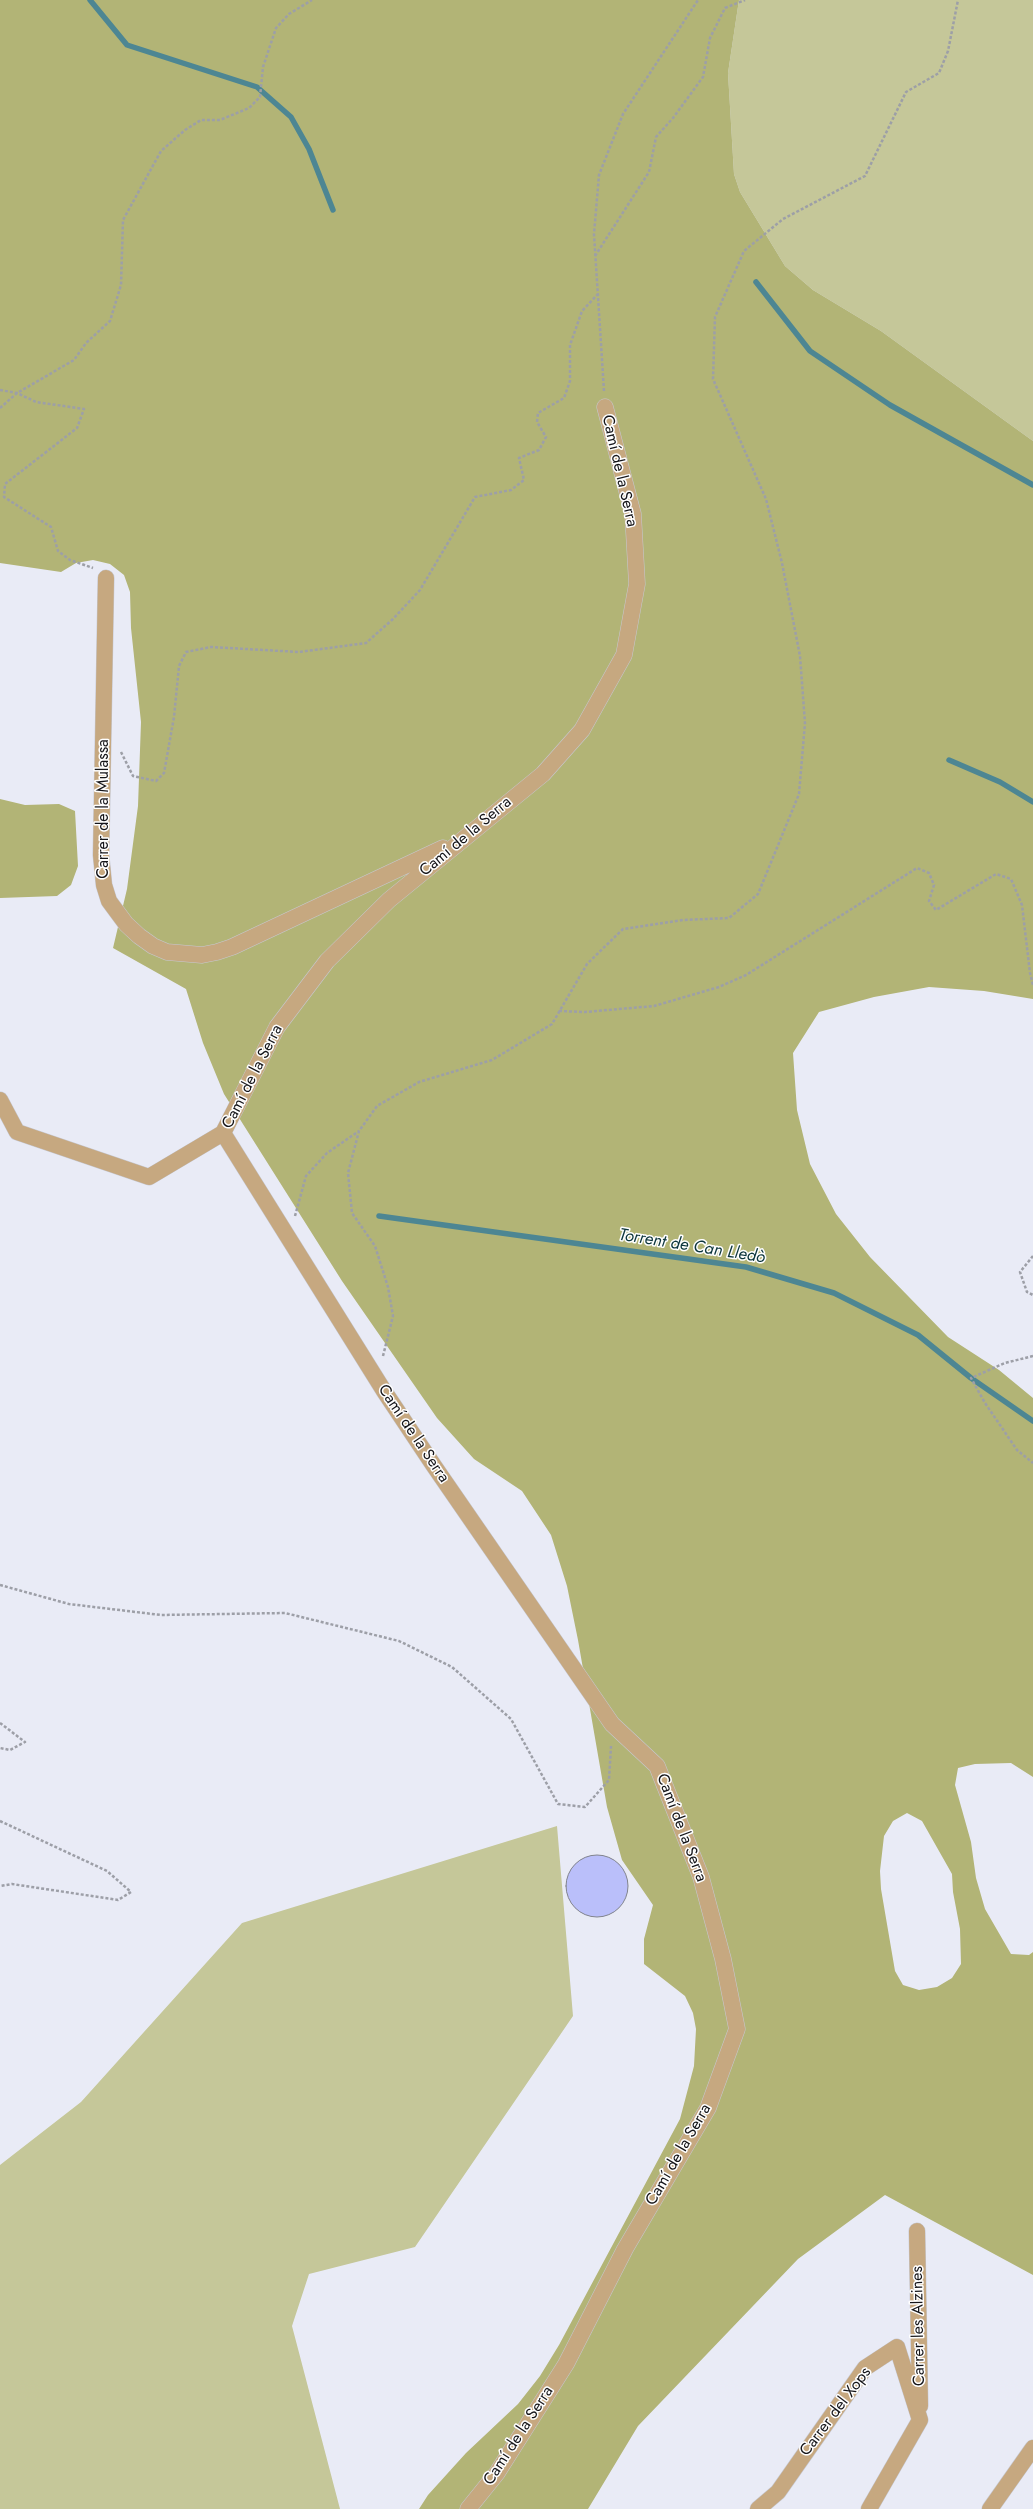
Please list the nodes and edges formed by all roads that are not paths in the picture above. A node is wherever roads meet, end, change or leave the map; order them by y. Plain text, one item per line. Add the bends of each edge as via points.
1 (605, 407) road end
2 (106, 578) dead end
3 (465, 838) junction
4 (0, 1100) edge
5 (223, 1133) junction
6 (917, 2232) dead end
7 (920, 2420) junction
8 (1033, 2448) edge
9 (468, 2509) edge
10 (758, 2509) edge
11 (869, 2509) edge
12 (990, 2509) edge

1 - 3 street, Camí de la Serra via 633,514 637,584 624,655 582,730 542,774
2 - 3 street, Carrer de la Mulassa via 101,855 104,885 115,911 126,924 153,946 167,952 202,955 232,947
3 - 5 street, Camí de la Serra via 389,900 327,961 277,1027
4 - 5 street via 17,1132 149,1177
5 - 9 street, Camí de la Serra via 384,1391 612,1724 657,1766 701,1877 723,1959 737,2029 708,2108 625,2249 566,2364 497,2473
6 - 7 street, Carrer les Alzines
7 - 10 street, Carrer del Xops via 897,2347 865,2368 778,2492
7 - 11 street
8 - 12 street

